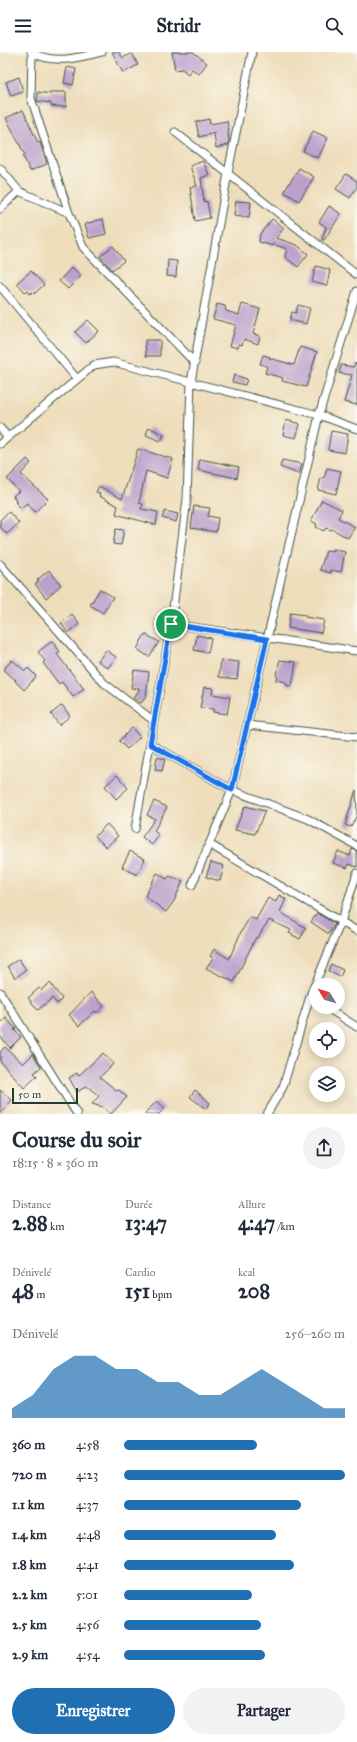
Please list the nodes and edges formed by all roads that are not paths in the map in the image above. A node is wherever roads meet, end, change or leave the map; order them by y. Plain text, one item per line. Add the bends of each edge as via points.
1 (102, 52) edge
2 (252, 52) edge
3 (32, 53) edge
4 (175, 132) dead end
5 (0, 168) edge
6 (228, 174) junction
7 (19, 191) junction
8 (0, 209) edge
9 (69, 213) junction
10 (357, 275) edge
11 (0, 286) edge
12 (357, 292) edge
13 (195, 363) junction
14 (77, 379) junction
15 (191, 382) junction
16 (319, 415) junction
17 (0, 428) edge
18 (357, 429) edge
19 (8, 437) junction
20 (0, 444) edge
21 (0, 564) edge
22 (171, 624) junction
23 (267, 639) junction
24 (357, 651) edge
25 (154, 721) junction
26 (247, 725) junction
27 (357, 737) edge
28 (150, 744) junction
29 (232, 790) junction
30 (135, 829) dead end
31 (209, 844) junction
32 (357, 846) edge
33 (357, 873) edge
34 (192, 885) dead end
35 (341, 922) junction
36 (357, 932) edge
37 (320, 978) edge
38 (0, 992) edge
39 (309, 1010) edge
40 (337, 1014) edge
41 (357, 1027) edge
42 (77, 1114) edge
43 (267, 1114) edge

1 - 3 street via 73,59 48,60
2 - 6 street
3 - 9 street via 31,98
4 - 6 street
5 - 7 street
6 - 10 street
6 - 13 street
7 - 8 street
7 - 9 street
9 - 13 street via 83,247
11 - 14 street
12 - 16 street
13 - 15 street
14 - 15 street via 94,365 113,362
14 - 19 street
15 - 16 street
15 - 22 street via 187,499
16 - 18 street
16 - 23 street
17 - 19 street
19 - 20 street
21 - 25 street via 104,683
22 - 23 street
22 - 25 street
23 - 24 street
23 - 26 street
25 - 28 street
26 - 27 street
26 - 29 street
28 - 29 street
28 - 30 street
29 - 31 street
29 - 32 street via 308,818
31 - 34 street
31 - 35 street
33 - 35 street
35 - 36 street
35 - 37 street
38 - 42 street
39 - 43 street via 284,1087
40 - 41 street

